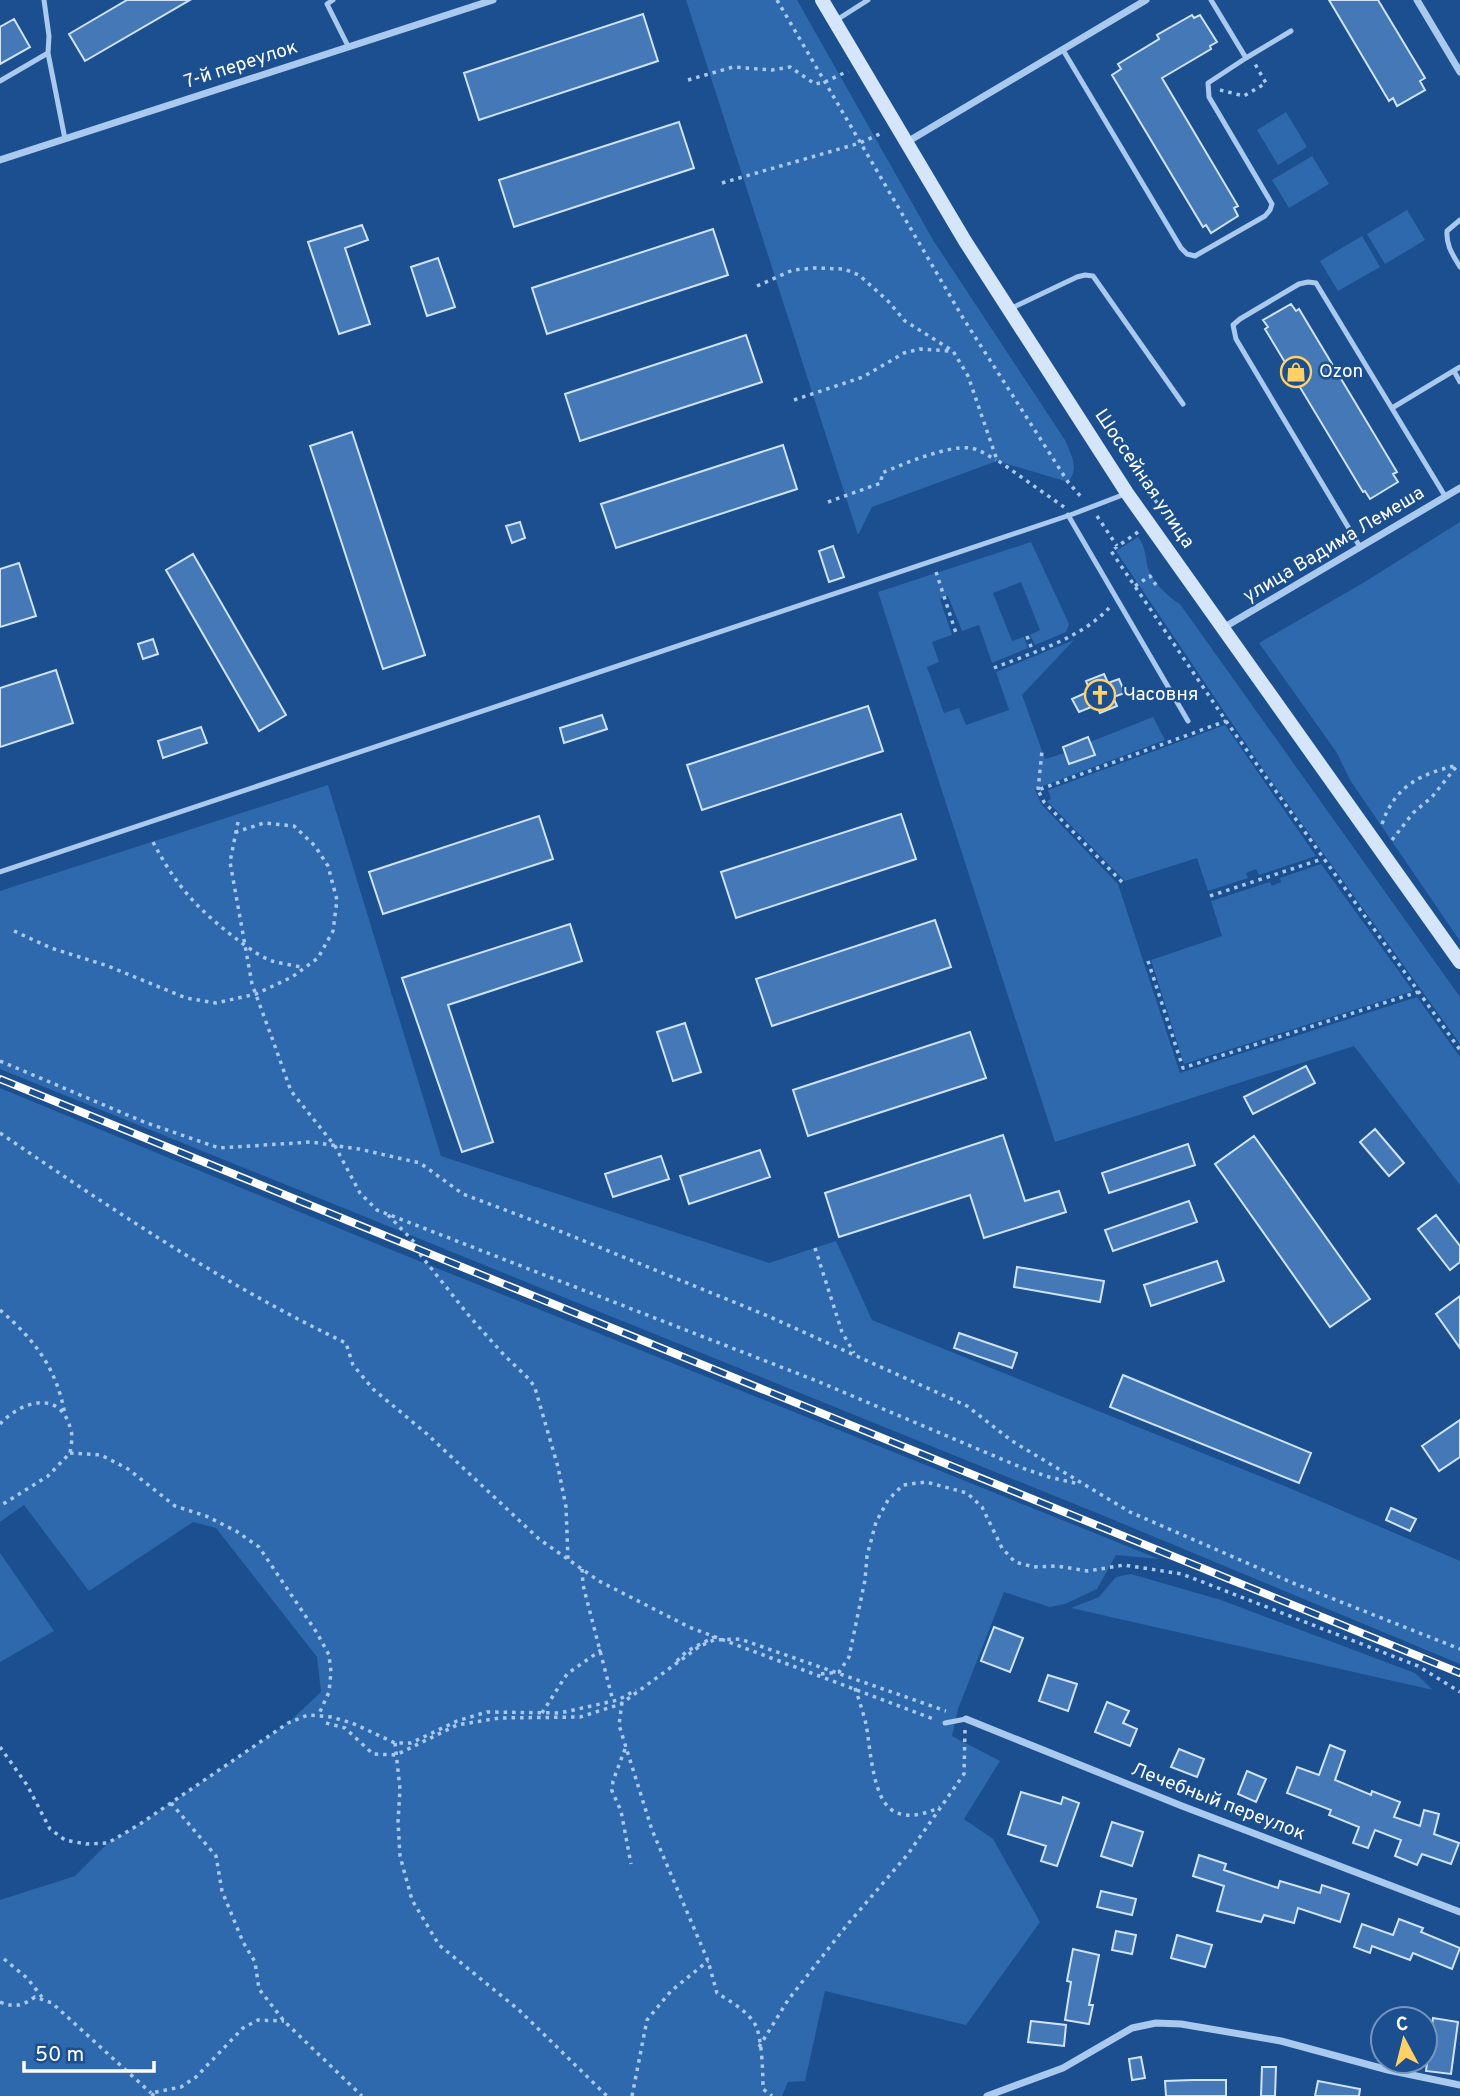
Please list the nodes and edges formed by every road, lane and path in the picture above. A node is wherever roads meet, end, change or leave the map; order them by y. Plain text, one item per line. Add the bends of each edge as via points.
1 (44, 0) edge
2 (333, 0) edge
3 (493, 0) edge
4 (777, 0) edge
5 (822, 0) edge
6 (868, 0) edge
7 (1146, 0) edge
8 (1211, 0) edge
9 (1417, 0) edge
10 (835, 22) junction
11 (1291, 31) dead end
12 (348, 46) junction
13 (1063, 50) junction
14 (48, 54) junction
15 (1248, 57) junction
16 (860, 65) junction
17 (1460, 72) edge
18 (688, 80) dead end
19 (0, 81) edge
20 (825, 82) junction
21 (1208, 87) junction
22 (896, 126) junction
23 (65, 139) junction
24 (860, 143) junction
25 (906, 143) junction
26 (0, 160) edge
27 (722, 183) dead end
28 (1460, 220) edge
29 (1460, 267) edge
30 (757, 286) dead end
31 (1009, 310) junction
32 (953, 351) junction
33 (1460, 367) edge
34 (1454, 371) junction
35 (1460, 382) edge
36 (794, 400) dead end
37 (1183, 404) dead end
38 (1392, 408) junction
39 (1113, 427) dead end
40 (997, 460) junction
41 (1460, 488) edge
42 (1127, 493) junction
43 (1445, 496) junction
44 (828, 502) dead end
45 (1091, 507) junction
46 (1071, 514) junction
47 (1165, 514) dead end
48 (1141, 530) dead end
49 (1116, 547) junction
50 (1360, 547) junction
51 (932, 561) junction
52 (1156, 585) dead end
53 (1135, 586) junction
54 (1101, 617) dead end
55 (1223, 628) junction
56 (956, 633) dead end
57 (1027, 636) dead end
58 (1033, 652) junction
59 (994, 668) dead end
60 (1188, 721) dead end
61 (1226, 721) junction
62 (1042, 751) dead end
63 (1459, 764) edge
64 (1038, 790) junction
65 (238, 822) dead end
66 (236, 832) junction
67 (153, 842) dead end
68 (1379, 848) junction
69 (1322, 859) junction
70 (0, 872) edge
71 (1122, 882) dead end
72 (1210, 896) dead end
73 (14, 931) dead end
74 (245, 945) junction
75 (1148, 961) dead end
76 (1460, 962) edge
77 (304, 968) junction
78 (1418, 992) junction
79 (256, 993) junction
80 (1460, 1050) edge
81 (0, 1061) edge
82 (0, 1133) edge
83 (335, 1146) junction
84 (386, 1213) junction
85 (815, 1248) dead end
86 (0, 1310) edge
87 (856, 1354) junction
88 (65, 1415) junction
89 (0, 1424) edge
90 (71, 1453) junction
91 (1083, 1485) junction
92 (0, 1506) edge
93 (568, 1559) junction
94 (582, 1569) junction
95 (716, 1637) junction
96 (1460, 1649) edge
97 (601, 1650) junction
98 (819, 1674) junction
99 (855, 1688) junction
100 (1460, 1692) edge
101 (624, 1697) junction
102 (613, 1702) junction
103 (542, 1713) junction
104 (318, 1716) junction
105 (966, 1718) junction
106 (326, 1723) dead end
107 (945, 1723) joint
108 (395, 1743) junction
109 (0, 1747) edge
110 (626, 1747) junction
111 (171, 1803) junction
112 (941, 1807) junction
113 (631, 1864) dead end
114 (1460, 1912) edge
115 (4, 1959) dead end
116 (708, 1961) junction
117 (43, 1998) junction
118 (0, 2002) edge
119 (284, 2021) junction
120 (759, 2047) junction
121 (1460, 2085) edge
122 (153, 2094) edge
123 (362, 2096) edge
124 (607, 2096) edge
125 (632, 2096) edge
126 (772, 2096) edge
127 (987, 2096) edge

1 - 14 lane
2 - 12 lane via 327,4
3 - 12 street, 7-й переулок
4 - 20 path
5 - 10 main road, Шоссейная улица
6 - 10 lane
7 - 13 street
8 - 15 lane
9 - 17 street
10 - 16 main road, Шоссейная улица
11 - 15 lane
12 - 23 street, 7-й переулок
13 - 21 lane via 1181,248 1195,256 1265,216 1272,204 1209,97
13 - 25 street
14 - 19 lane
14 - 23 lane
15 - 21 lane via 1214,77
15 - 21 path via 1266,83 1244,96
16 - 20 path
16 - 22 main road, Шоссейная улица
18 - 20 path via 733,67 790,67 815,84
20 - 24 path
22 - 24 path
22 - 25 main road, Шоссейная улица
23 - 26 street, 7-й переулок
24 - 27 path
24 - 45 path via 963,318 1068,482
25 - 31 main road, Шоссейная улица
28 - 29 lane via 1447,231 1446,239
30 - 32 path via 793,270 844,269 859,275 905,321
31 - 37 lane via 1077,277 1093,276
31 - 42 main road, Шоссейная улица
32 - 36 path via 904,352 863,377
32 - 40 path via 968,376
33 - 34 lane
34 - 35 lane
34 - 38 lane
38 - 43 lane
38 - 50 lane via 1316,283 1299,284 1233,325 1236,339
39 - 47 path
40 - 44 path via 982,451 954,448 882,473 881,483
40 - 46 path
41 - 43 street, улица Вадима Лемеша
42 - 45 lane
42 - 55 main road, Шоссейная улица
43 - 50 street, улица Вадима Лемеша
45 - 46 lane
45 - 49 path
46 - 51 lane
46 - 60 lane
48 - 49 path
49 - 53 path via 1111,551
50 - 55 street, улица Вадима Лемеша
51 - 56 path
51 - 70 lane
52 - 53 path via 1150,576
53 - 61 path
54 - 58 path
55 - 68 main road, Шоссейная улица
57 - 58 path
58 - 59 path
61 - 64 path
61 - 69 path
62 - 64 path
63 - 68 path
63 - 68 path via 1435,770 1398,792 1388,806
64 - 71 path via 1044,802
65 - 66 path
66 - 74 path via 230,862
66 - 77 path via 264,823 294,826 328,866 337,901 333,931 318,958
67 - 74 path via 189,899
68 - 76 main road, Шоссейная улица
69 - 72 path
69 - 78 path
73 - 79 path via 186,998 216,1003
74 - 77 path via 271,960
74 - 79 path
75 - 78 path via 1183,1068
77 - 79 path
78 - 80 path
79 - 83 path via 291,1091
81 - 83 path via 144,1122 219,1148 311,1142
82 - 93 path via 156,1238 346,1343 353,1365 373,1389 539,1539
83 - 84 path via 360,1193 376,1210
83 - 87 path via 419,1163 463,1194
84 - 91 path via 817,1381 1025,1469
84 - 93 path via 535,1388 561,1480
85 - 87 path via 842,1332
86 - 88 path via 50,1365
87 - 91 path via 967,1406 1012,1441
88 - 89 path via 50,1403 28,1403
88 - 90 path via 72,1433
90 - 92 path via 48,1476
90 - 104 path via 101,1455 128,1469 175,1506 236,1531 259,1547 328,1655 329,1692
91 - 96 path via 1130,1512 1293,1583
93 - 94 path
94 - 95 path
94 - 97 path
95 - 98 path
95 - 101 path via 687,1651
97 - 102 path
97 - 103 path via 567,1674
98 - 99 path
98 - 100 path via 839,1672 849,1657 867,1556 876,1522 888,1500 903,1485 926,1482 967,1493 982,1507 1002,1548 1015,1562 1088,1571 1124,1565 1182,1574 1418,1666
99 - 107 path
99 - 112 path via 885,1803 892,1810 916,1815
101 - 102 path
101 - 110 path via 619,1725
102 - 103 path
103 - 108 path via 486,1712 411,1743
104 - 108 path via 352,1723
104 - 111 path via 288,1723
105 - 106 path via 740,1639 714,1640 701,1646 621,1704 580,1717 499,1718 457,1725 396,1755 373,1754 345,1728
105 - 107 lane
105 - 112 path via 964,1774
105 - 114 street, Лечебный переулок
108 - 124 path via 400,1856 412,1900 439,1945 519,2010
109 - 111 path via 50,1829 65,1840 108,1843
110 - 113 path via 612,1791 621,1811
110 - 116 path via 652,1830
111 - 119 path via 216,1856 222,1891 255,1962 259,1989
112 - 120 path via 788,2000
115 - 117 path
116 - 120 path via 717,1993 755,2026
116 - 125 path via 671,1991 647,2020
117 - 118 path via 13,2007
117 - 122 path
119 - 122 path via 258,2020 243,2028 188,2082
119 - 123 path
120 - 126 path via 763,2089
121 - 127 street via 1281,2041 1156,2024 1132,2028 1063,2068

